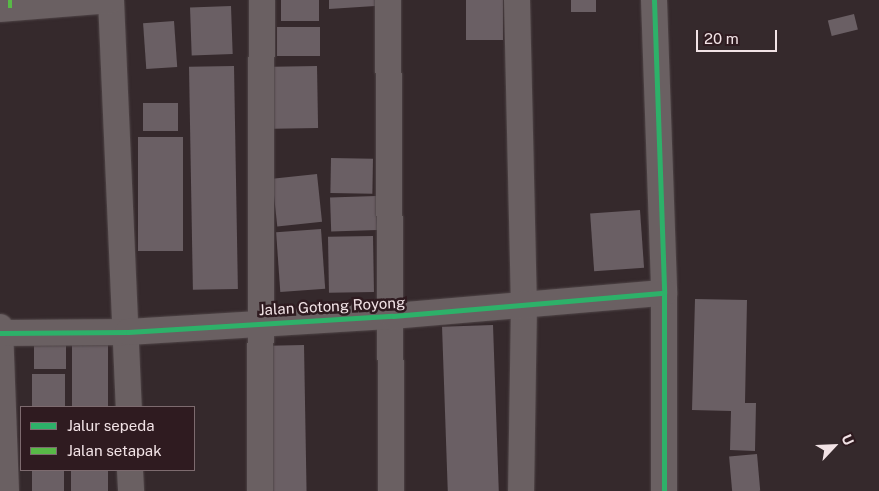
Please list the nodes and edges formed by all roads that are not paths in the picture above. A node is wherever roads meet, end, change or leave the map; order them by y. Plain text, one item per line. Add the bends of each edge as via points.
1 (111, 0) edge
2 (262, 0) edge
3 (388, 0) edge
4 (517, 0) edge
5 (654, 0) edge
6 (6, 6) edge
7 (664, 293) junction
8 (524, 304) junction
9 (393, 316) junction
10 (261, 322) junction
11 (0, 327) edge
12 (128, 332) junction
13 (0, 333) edge
14 (129, 406) edge
15 (130, 471) edge
16 (6, 491) edge
17 (131, 491) edge
18 (260, 491) edge
19 (391, 491) edge
20 (522, 491) edge
21 (664, 491) edge

1 - 6 street
1 - 12 street
2 - 10 street
3 - 9 street
4 - 8 street
5 - 7 street
7 - 8 street, Jalan Gotong Royong
7 - 21 street
8 - 9 street, Jalan Gotong Royong
8 - 20 street
9 - 10 street, Jalan Gotong Royong
9 - 19 street
10 - 12 street, Jalan Gotong Royong
10 - 18 street
11 - 13 street
12 - 13 street, Jalan Gotong Royong
12 - 14 street
13 - 16 street
15 - 17 street

